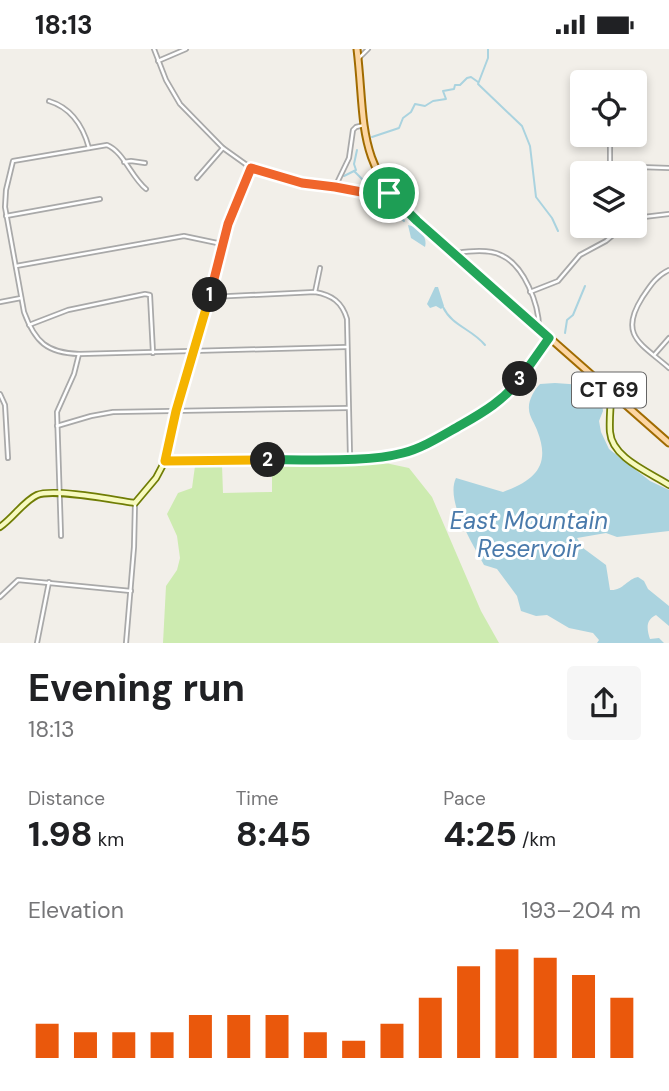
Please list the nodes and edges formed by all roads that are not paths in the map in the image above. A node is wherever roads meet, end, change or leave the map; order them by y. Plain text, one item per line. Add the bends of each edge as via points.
1 (154, 49) edge
2 (186, 49) edge
3 (357, 49) edge
4 (368, 49) edge
5 (358, 59) junction
6 (158, 61) junction
7 (49, 101) dead end
8 (364, 125) junction
9 (89, 148) junction
10 (223, 148) junction
11 (124, 162) junction
12 (145, 163) dead end
13 (647, 167) edge
14 (251, 168) junction
15 (669, 168) edge
16 (197, 178) dead end
17 (335, 187) junction
18 (146, 189) dead end
19 (389, 193) junction
20 (100, 199) dead end
21 (669, 214) edge
22 (6, 216) junction
23 (647, 217) edge
24 (609, 238) edge
25 (222, 244) junction
26 (453, 253) junction
27 (15, 266) junction
28 (320, 268) dead end
29 (669, 270) edge
30 (315, 292) junction
31 (530, 292) junction
32 (210, 297) junction
33 (21, 298) junction
34 (0, 302) edge
35 (29, 325) junction
36 (539, 328) junction
37 (549, 338) junction
38 (669, 338) edge
39 (346, 347) junction
40 (195, 352) junction
41 (153, 353) junction
42 (79, 354) junction
43 (654, 355) junction
44 (669, 368) edge
45 (611, 392) junction
46 (0, 394) edge
47 (348, 408) junction
48 (176, 411) junction
49 (57, 426) junction
50 (669, 443) edge
51 (8, 458) dead end
52 (350, 458) junction
53 (165, 461) junction
54 (669, 485) edge
55 (59, 494) junction
56 (135, 503) junction
57 (0, 527) edge
58 (61, 536) dead end
59 (48, 582) junction
60 (131, 591) junction
61 (0, 597) edge
62 (37, 643) edge
63 (126, 643) edge

1 - 6 street
2 - 6 street
3 - 5 main road, CT 69
4 - 5 street
5 - 8 main road, CT 69
6 - 10 street via 180,104
7 - 9 street via 79,122
8 - 17 street via 353,130 351,153
8 - 19 main road, CT 69 via 372,162
9 - 11 street via 111,146
9 - 22 street via 14,159 6,190
10 - 14 street
10 - 16 street
11 - 12 street
11 - 18 street
13 - 15 street
14 - 17 street via 295,182
14 - 25 street
17 - 19 street
19 - 26 main road, CT 69
20 - 22 street
21 - 23 street
22 - 27 street
24 - 31 street via 578,256 558,281
25 - 27 street via 184,236
25 - 32 street
26 - 31 street via 503,255
26 - 36 main road, CT 69
27 - 33 street
28 - 30 street
29 - 43 street via 652,283 631,323 635,338
30 - 32 street
30 - 39 street via 342,306 347,319
31 - 36 street
32 - 40 street
33 - 34 street
33 - 35 street
35 - 41 street via 77,307 150,295
35 - 42 street via 50,349
36 - 37 main road, CT 69
37 - 45 main road, CT 69
37 - 52 street via 511,391 487,411 404,453
38 - 43 street
39 - 40 street
39 - 47 street
40 - 41 street
40 - 48 street
41 - 42 street
42 - 49 street via 60,404
43 - 44 street
45 - 50 main road, CT 69
45 - 54 street via 613,443 620,454
46 - 51 street via 5,405
47 - 48 street
47 - 52 street
48 - 49 street via 102,413
48 - 53 street
49 - 55 street
52 - 53 street
53 - 56 street
55 - 56 street
55 - 57 street via 34,497
55 - 58 street
56 - 60 street
59 - 60 street
59 - 61 street via 18,580
59 - 62 street
60 - 63 street

